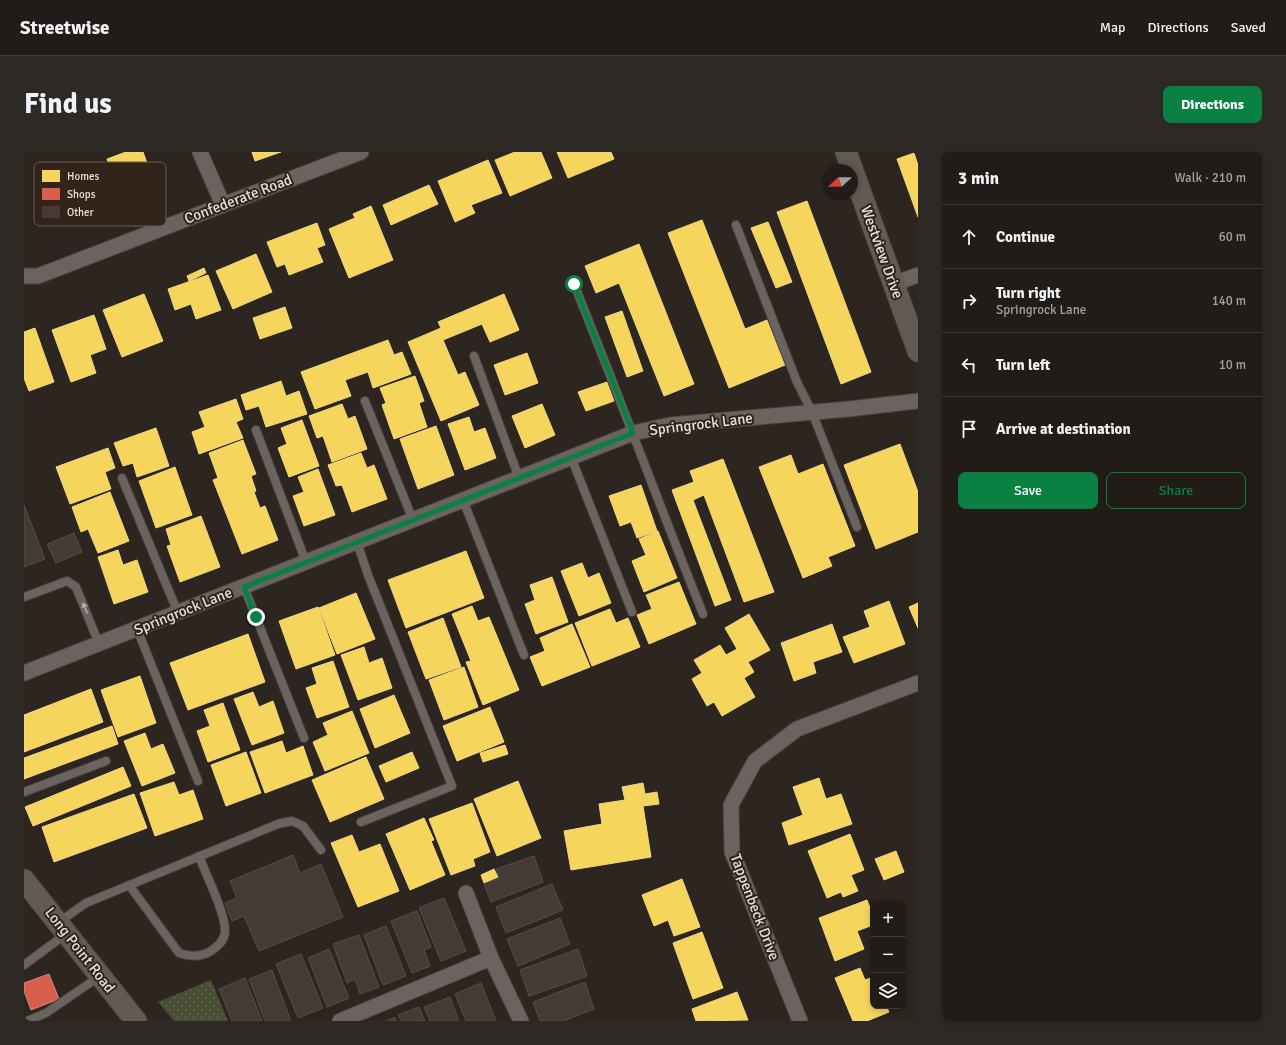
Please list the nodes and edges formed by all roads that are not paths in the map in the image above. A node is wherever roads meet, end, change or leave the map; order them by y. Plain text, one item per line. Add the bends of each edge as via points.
1 (200, 152) edge
2 (361, 152) edge
3 (846, 152) edge
4 (223, 205) junction
5 (736, 225) dead end
6 (918, 275) edge
7 (24, 276) edge
8 (574, 284) dead end
9 (893, 284) junction
10 (918, 351) edge
11 (474, 356) dead end
12 (365, 401) dead end
13 (918, 401) edge
14 (812, 412) junction
15 (256, 430) dead end
16 (633, 433) junction
17 (571, 457) junction
18 (122, 478) dead end
19 (519, 478) junction
20 (463, 500) junction
21 (414, 520) junction
22 (857, 527) dead end
23 (357, 542) junction
24 (306, 562) junction
25 (244, 587) junction
26 (24, 597) edge
27 (632, 612) dead end
28 (178, 613) junction
29 (703, 614) dead end
30 (138, 629) junction
31 (100, 644) junction
32 (524, 655) dead end
33 (24, 673) edge
34 (918, 683) edge
35 (304, 738) dead end
36 (106, 761) dead end
37 (198, 781) dead end
38 (24, 792) edge
39 (361, 822) dead end
40 (320, 850) dead end
41 (199, 856) junction
42 (24, 880) edge
43 (129, 885) junction
44 (466, 893) dead end
45 (63, 928) junction
46 (491, 958) junction
47 (24, 965) edge
48 (100, 976) junction
49 (29, 1021) edge
50 (136, 1021) edge
51 (340, 1021) edge
52 (521, 1021) edge
53 (800, 1021) edge

1 - 4 street
2 - 4 street, Confederate Road
3 - 9 main road, Westview Drive
4 - 7 street, Confederate Road via 38,276
5 - 14 lane via 797,382
6 - 9 street
8 - 16 lane
9 - 10 main road, Westview Drive
11 - 19 lane
12 - 21 lane
13 - 14 street, Springrock Lane
14 - 16 street, Springrock Lane via 670,425
14 - 22 lane
15 - 24 lane
16 - 17 street, Springrock Lane
16 - 29 lane
17 - 19 street, Springrock Lane
17 - 27 lane
18 - 28 lane
19 - 20 street, Springrock Lane
20 - 21 street, Springrock Lane
20 - 32 lane
21 - 23 street, Springrock Lane
23 - 24 street, Springrock Lane
23 - 39 lane via 452,786
24 - 25 street, Springrock Lane
25 - 28 street, Springrock Lane
25 - 35 lane
31 -> 26 lane via 76,587 68,581
28 - 30 street, Springrock Lane
30 - 31 street, Springrock Lane
30 - 37 lane
31 - 33 street, Springrock Lane
34 - 53 street, Tappenbeck Drive via 797,729 755,761 731,805 732,852
36 - 38 lane
40 - 41 lane via 303,826 292,821 278,824
41 - 43 lane
41 - 43 lane via 223,919 225,933 220,946 207,953 192,957 179,953
42 - 45 main road, Long Point Road
43 - 45 lane via 86,903
44 - 46 street
45 - 47 lane
45 - 48 main road, Long Point Road
46 - 51 street
46 - 52 street
48 - 49 lane via 46,1013
48 - 50 main road, Long Point Road

